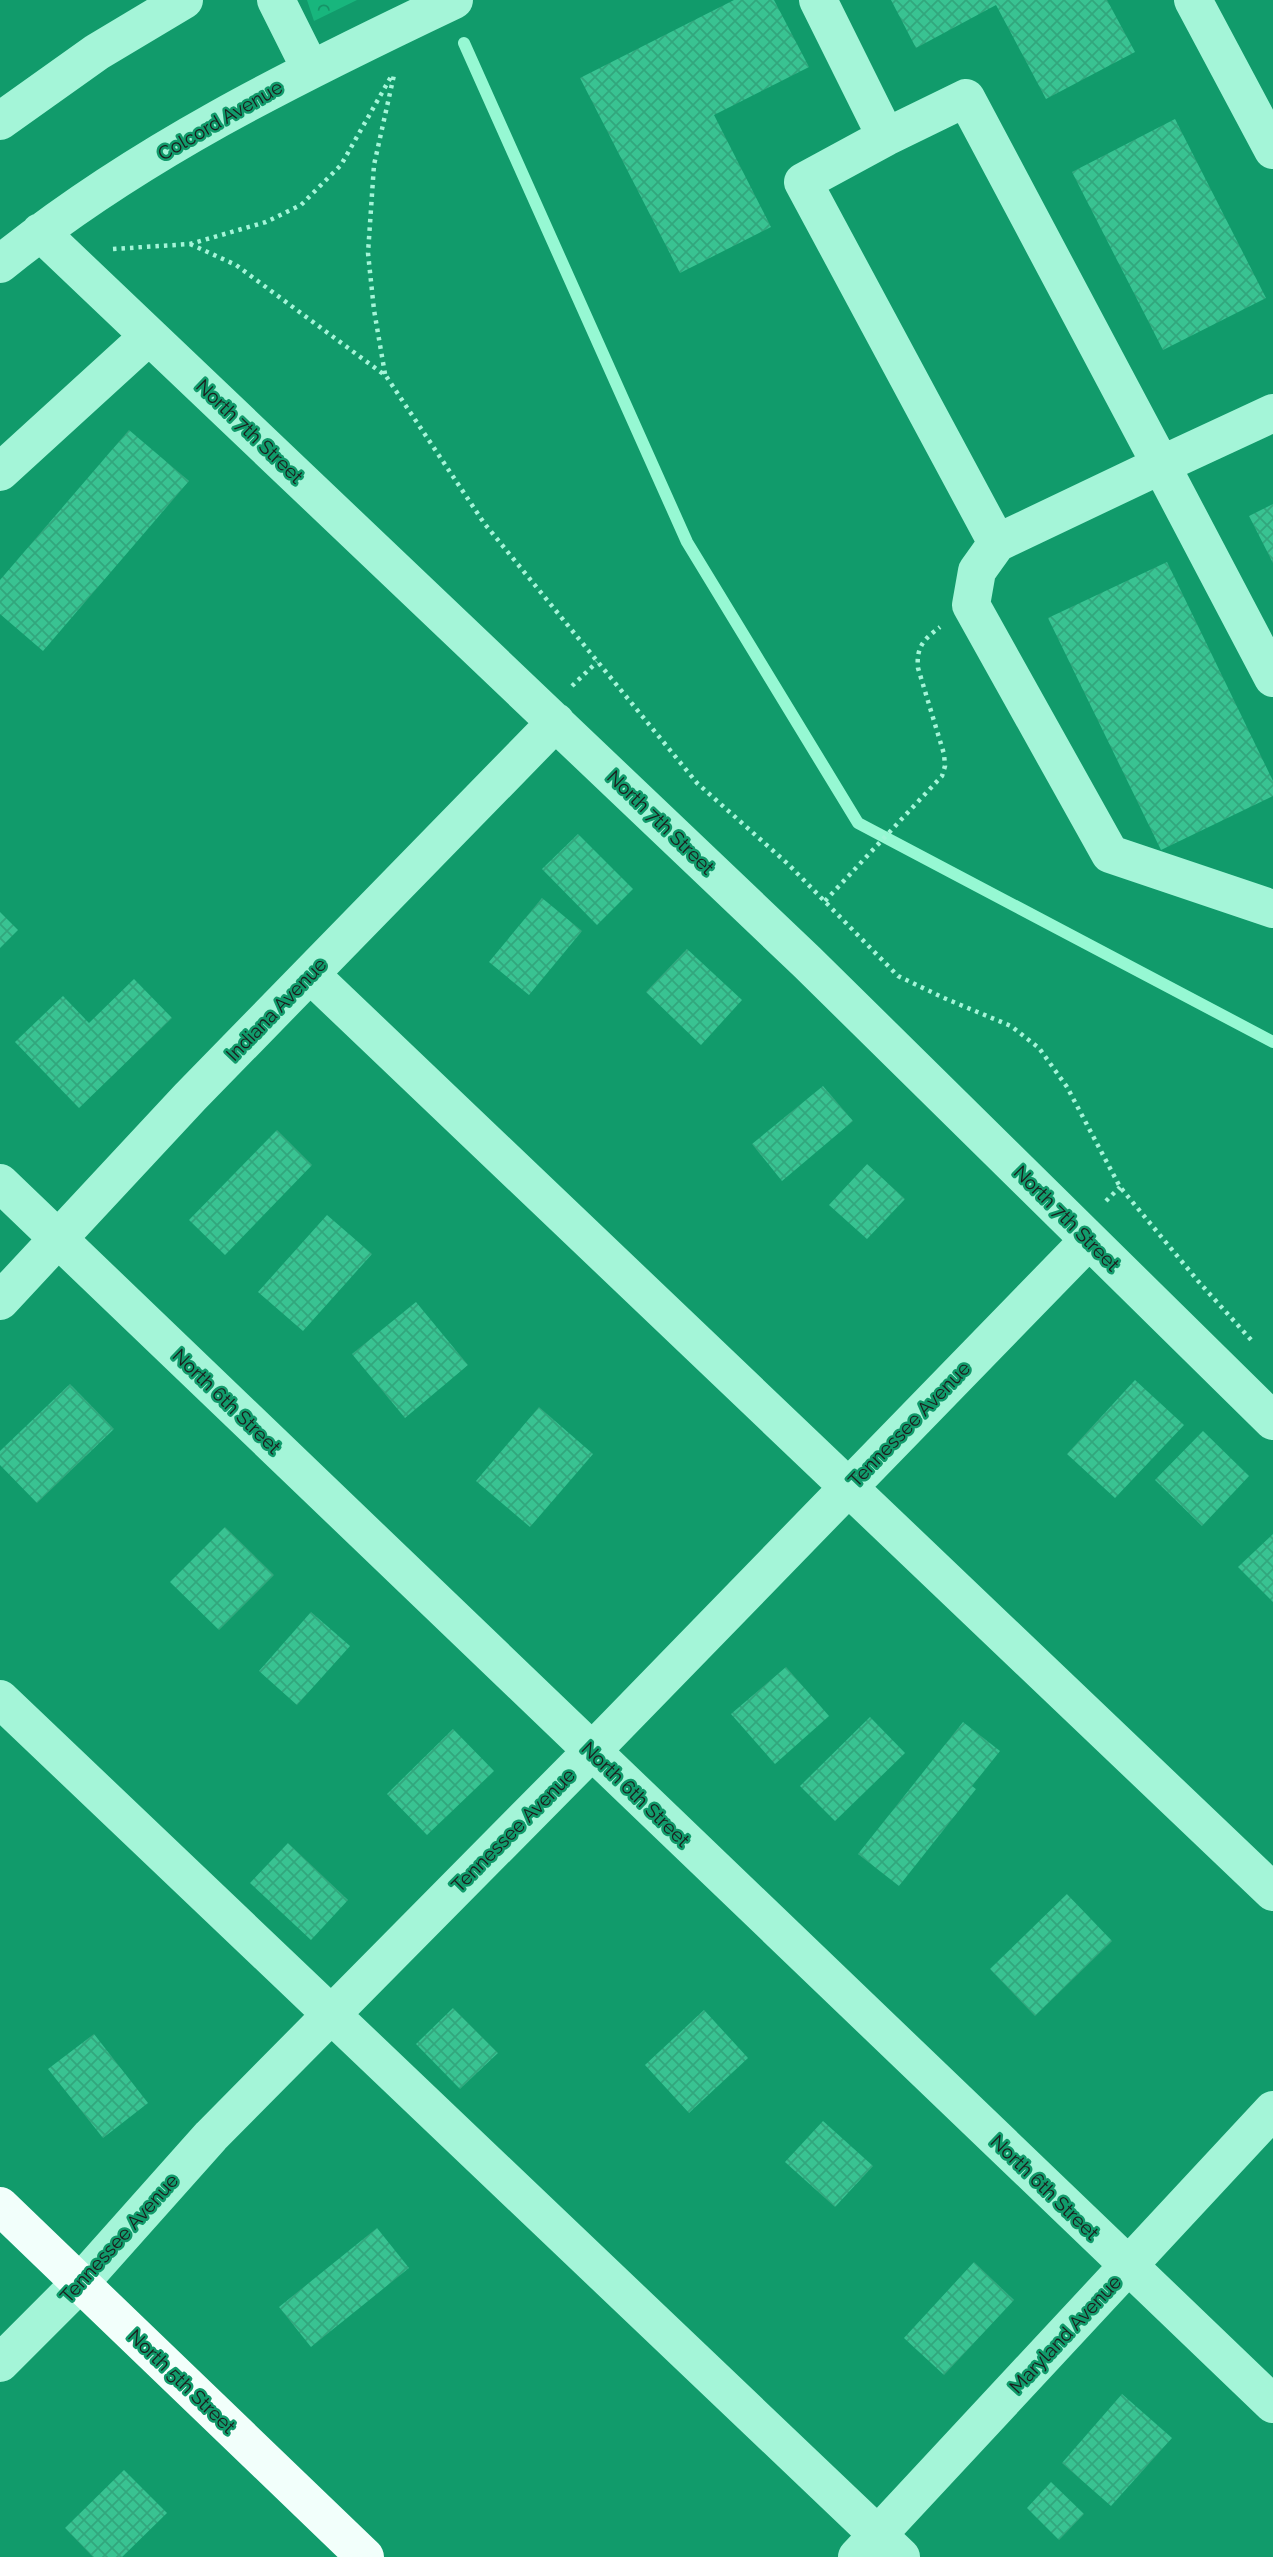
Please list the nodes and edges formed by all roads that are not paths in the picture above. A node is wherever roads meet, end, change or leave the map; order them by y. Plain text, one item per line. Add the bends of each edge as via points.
1 (184, 0) edge
2 (276, 0) edge
3 (454, 0) edge
4 (818, 0) edge
5 (1193, 0) edge
6 (310, 68) junction
7 (0, 121) edge
8 (886, 137) junction
9 (1273, 150) edge
10 (40, 232) junction
11 (0, 264) edge
12 (149, 336) junction
13 (1273, 413) edge
14 (1161, 465) junction
15 (0, 472) edge
16 (997, 543) junction
17 (1273, 678) edge
18 (556, 722) junction
19 (1273, 909) edge
20 (310, 974) junction
21 (0, 1183) edge
22 (59, 1240) junction
23 (1089, 1240) junction
24 (0, 1301) edge
25 (1273, 1421) edge
26 (849, 1487) junction
27 (0, 1699) edge
28 (591, 1752) junction
29 (1273, 1892) edge
30 (332, 2014) junction
31 (1273, 2110) edge
32 (0, 2206) edge
33 (1128, 2266) junction
34 (80, 2283) junction
35 (0, 2363) edge
36 (1273, 2403) edge
37 (879, 2549) edge
38 (365, 2557) edge

1 - 7 street via 97,52
2 - 6 street
3 - 6 street, Colcord Avenue
4 - 8 street
5 - 9 street
6 - 10 street, Colcord Avenue via 187,136
8 - 14 street via 966,98
8 - 16 street via 803,182
10 - 11 street, Colcord Avenue
10 - 12 street, North 7th Street
12 - 15 street
12 - 18 street, North 7th Street
13 - 14 street
14 - 16 street
14 - 17 street
16 - 19 street via 976,571 971,605 1110,853
18 - 20 street, Indiana Avenue
18 - 23 street, North 7th Street via 807,961
20 - 22 street, Indiana Avenue
20 - 26 street
21 - 22 street, North 6th Street
22 - 24 street, Indiana Avenue
22 - 28 street, North 6th Street
23 - 25 street, North 7th Street
23 - 26 street, Tennessee Avenue
26 - 28 street, Tennessee Avenue
26 - 29 street
27 - 30 street
28 - 30 street, Tennessee Avenue
28 - 33 street, North 6th Street
30 - 34 street, Tennessee Avenue via 211,2136
30 - 37 street
31 - 33 street, Maryland Avenue
32 - 34 main road, North 5th Street
33 - 36 street, North 6th Street
33 - 37 street, Maryland Avenue
34 - 35 street, Tennessee Avenue
34 - 38 main road, North 5th Street

